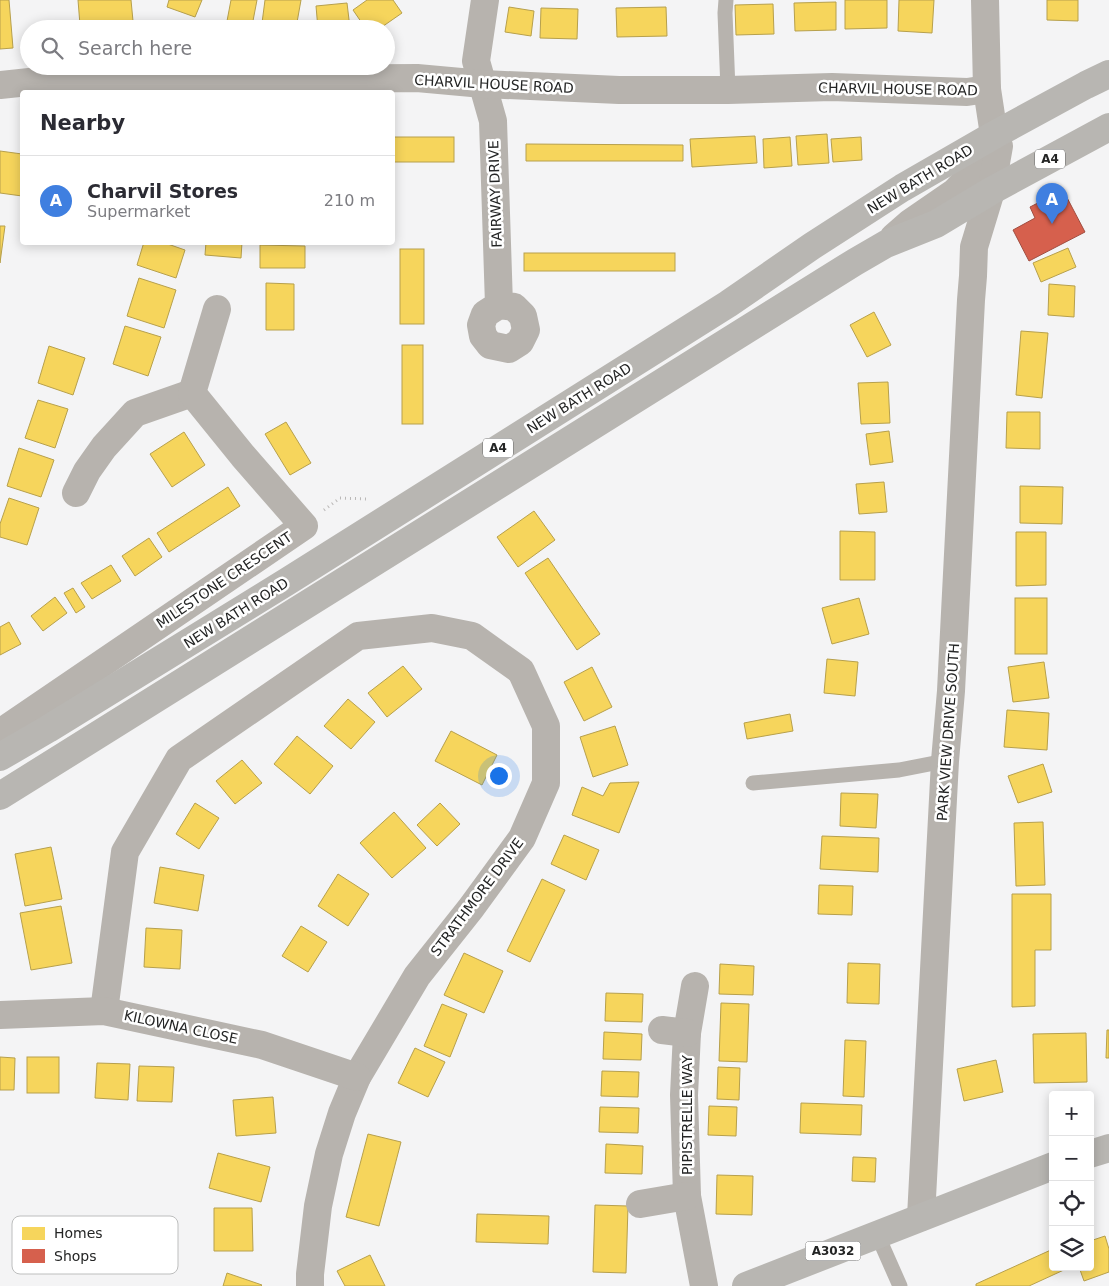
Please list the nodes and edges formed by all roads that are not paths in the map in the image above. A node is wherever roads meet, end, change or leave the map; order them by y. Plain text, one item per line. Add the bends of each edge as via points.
1 (485, 0) edge
2 (726, 0) edge
3 (985, 0) edge
4 (1109, 74) edge
5 (483, 84) junction
6 (0, 86) edge
7 (987, 89) junction
8 (728, 90) junction
9 (1109, 127) edge
10 (994, 135) junction
11 (991, 191) junction
12 (936, 224) junction
13 (886, 244) junction
14 (974, 246) junction
15 (499, 305) dead end
16 (217, 309) dead end
17 (192, 393) junction
18 (76, 493) dead end
19 (0, 733) edge
20 (0, 757) edge
21 (946, 761) junction
22 (753, 783) dead end
23 (0, 796) edge
24 (694, 986) dead end
25 (104, 1011) junction
26 (0, 1015) edge
27 (357, 1077) junction
28 (1109, 1148) edge
29 (1094, 1153) edge
30 (1049, 1168) edge
31 (687, 1196) junction
32 (640, 1204) dead end
33 (921, 1217) junction
34 (877, 1234) junction
35 (310, 1286) edge
36 (704, 1286) edge
37 (746, 1286) edge
38 (900, 1286) edge

1 - 5 street, FAIRWAY DRIVE via 476,61
2 - 8 lane
3 - 7 street, PARK VIEW DRIVE SOUTH
4 - 10 main road, NEW BATH ROAD / A4
5 - 6 street, CHARVIL HOUSE ROAD via 417,78 85,76
5 - 8 street, CHARVIL HOUSE ROAD via 619,90
5 - 15 street, FAIRWAY DRIVE via 493,121
7 - 8 street, CHARVIL HOUSE ROAD via 967,92 832,88
7 - 10 street, PARK VIEW DRIVE SOUTH
9 - 11 main road, A4
10 - 11 street, PARK VIEW DRIVE SOUTH via 999,146
10 - 13 street via 969,178
10 - 20 main road, NEW BATH ROAD / A4 via 902,188 728,304
11 - 12 main road, A4
11 - 14 street, PARK VIEW DRIVE SOUTH
12 - 13 main road, A4
12 - 14 street via 958,232
13 - 23 main road, A4
14 - 21 street, PARK VIEW DRIVE SOUTH
16 - 17 street
17 - 18 street via 135,414 104,447 87,470
17 - 19 street, MILESTONE CRESCENT via 304,526
21 - 22 lane via 899,770
21 - 33 street, PARK VIEW DRIVE SOUTH
24 - 31 street, PIPISTRELLE WAY via 674,1032 684,1096
25 - 26 street, KILOWNA CLOSE
25 - 27 street, KILOWNA CLOSE via 262,1045
25 - 27 street, STRATHMORE DRIVE via 126,852 178,759 358,636 432,628 472,636 521,671 546,726 546,783 522,838 416,976
27 - 35 street, STRATHMORE DRIVE via 329,1154 318,1206
28 - 29 main road
30 - 33 main road, A3032
31 - 32 street
31 - 36 street, PIPISTRELLE WAY
33 - 34 main road, A3032
34 - 37 main road, A3032
34 - 38 lane

